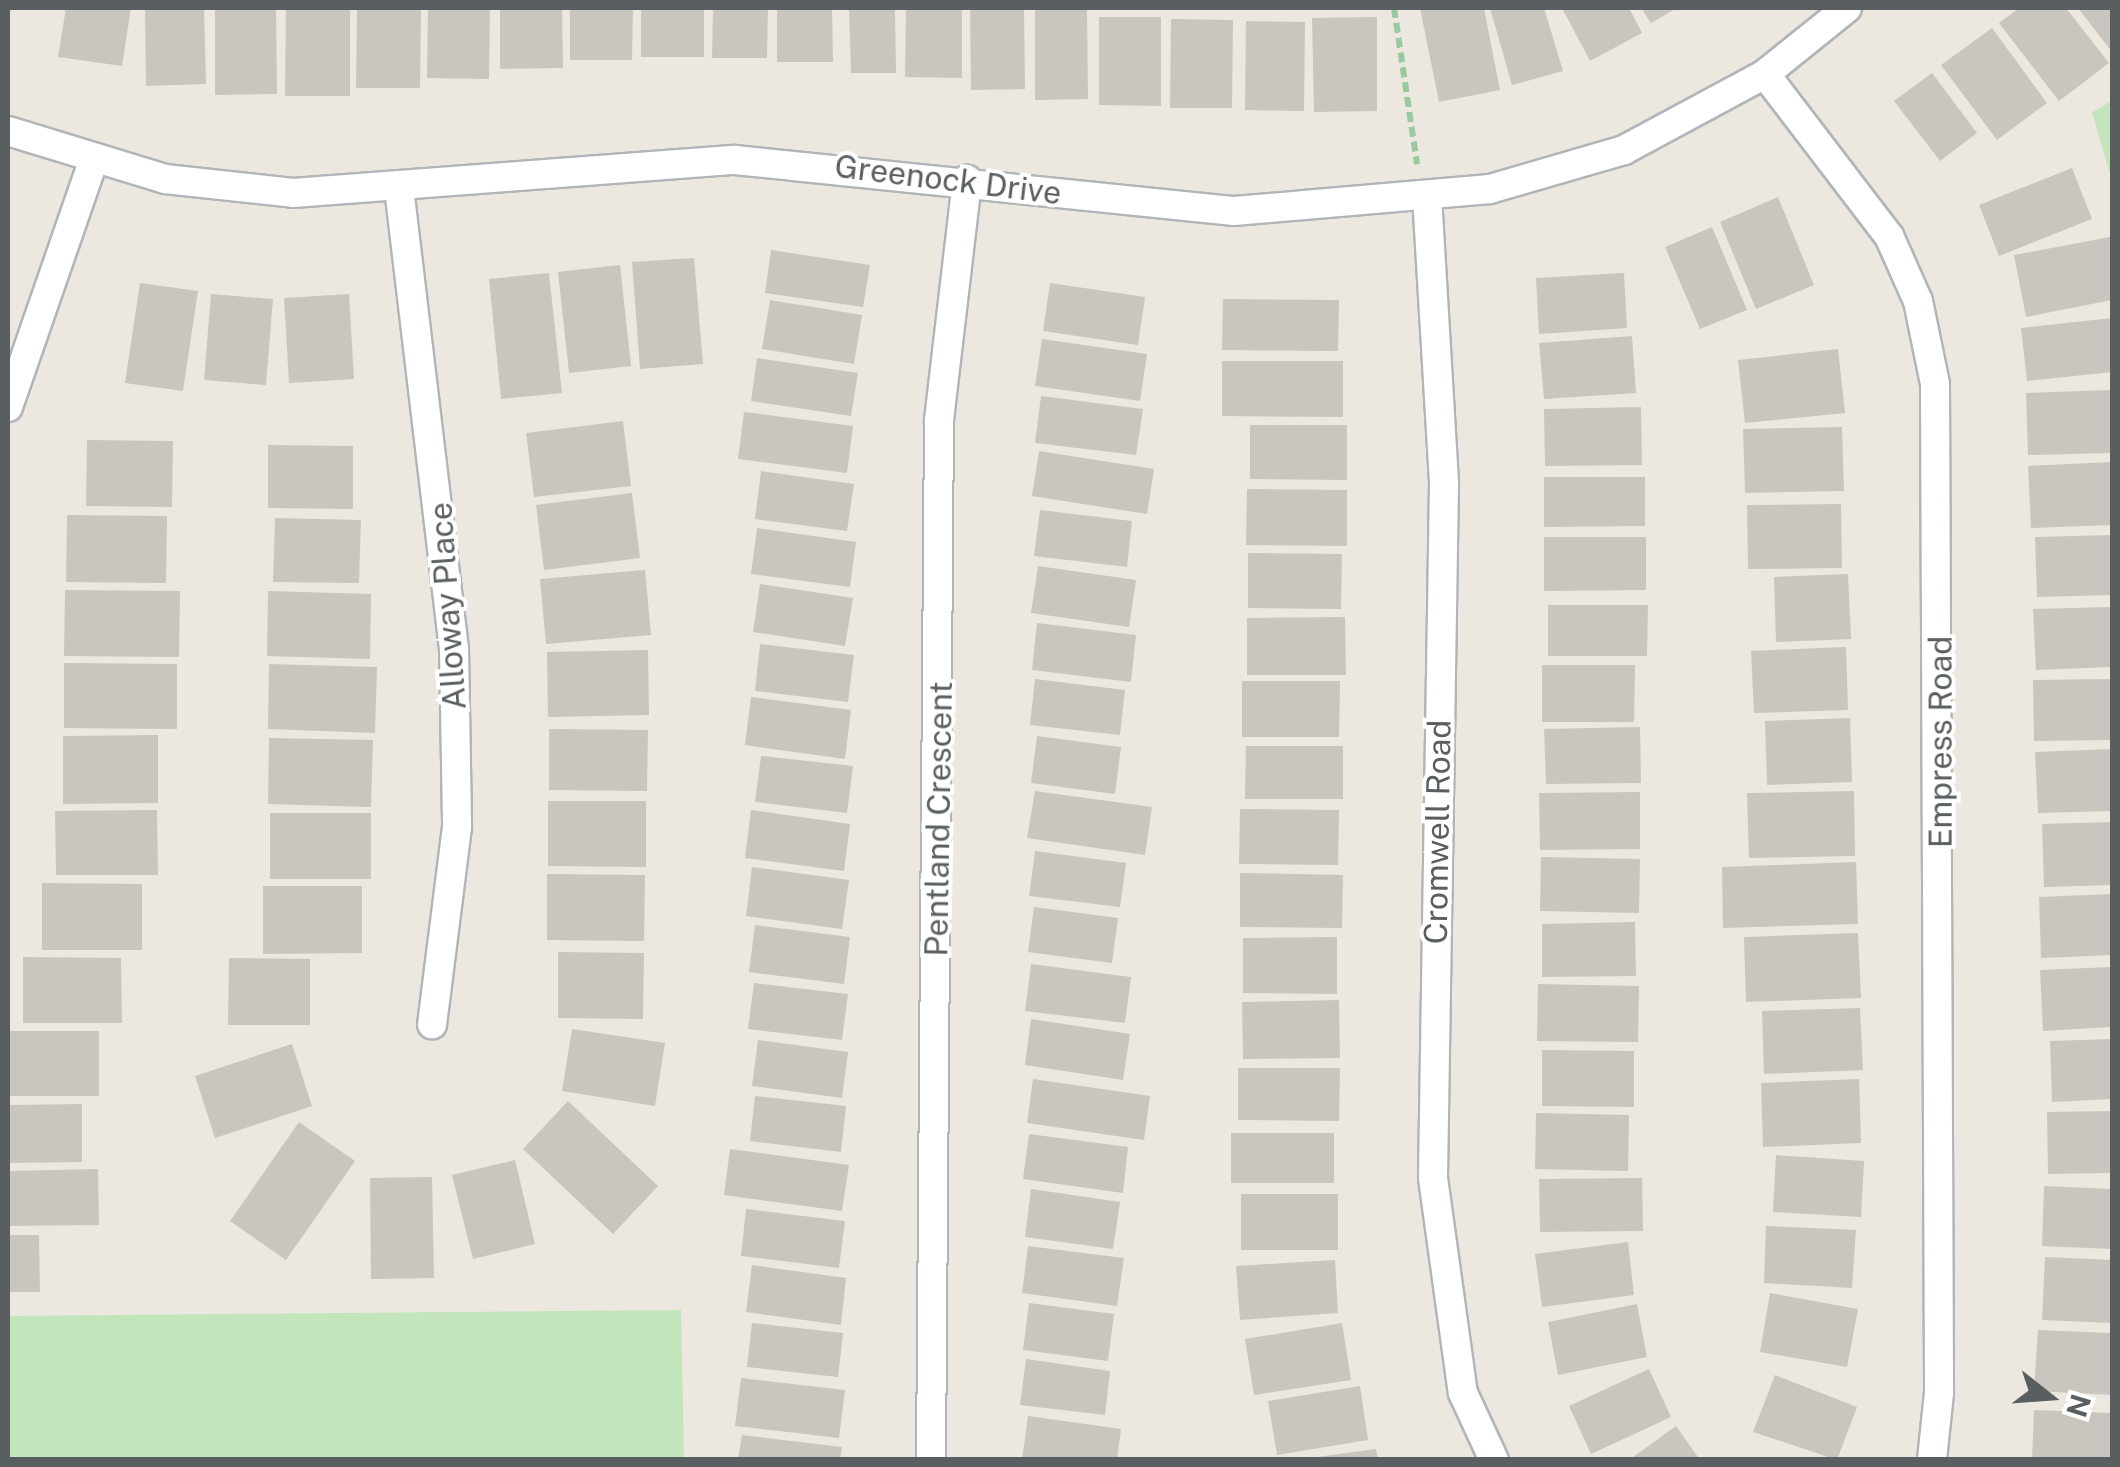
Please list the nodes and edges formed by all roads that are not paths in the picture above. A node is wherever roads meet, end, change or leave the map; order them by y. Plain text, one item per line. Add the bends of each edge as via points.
1 (1848, 8) edge
2 (1765, 74) junction
3 (8, 132) edge
4 (93, 161) junction
5 (967, 180) junction
6 (400, 188) junction
7 (1426, 196) junction
8 (8, 407) edge
9 (432, 1024) dead end
10 (931, 1460) edge
11 (1494, 1460) edge
12 (1932, 1460) edge

1 - 2 street, Greenock Drive
2 - 7 street, Greenock Drive via 1624,150 1490,190
2 - 12 street, Empress Road via 1889,236 1918,301 1935,384 1939,1393
3 - 4 street, Greenock Drive
4 - 6 street, Greenock Drive via 228,188
4 - 8 street
5 - 6 street, Greenock Drive via 735,160 596,164
5 - 7 street, Greenock Drive via 1234,211
5 - 10 street, Pentland Crescent via 939,420
6 - 9 street, Alloway Place via 454,649 457,827
7 - 11 street, Cromwell Road via 1444,484 1433,1178 1463,1393

